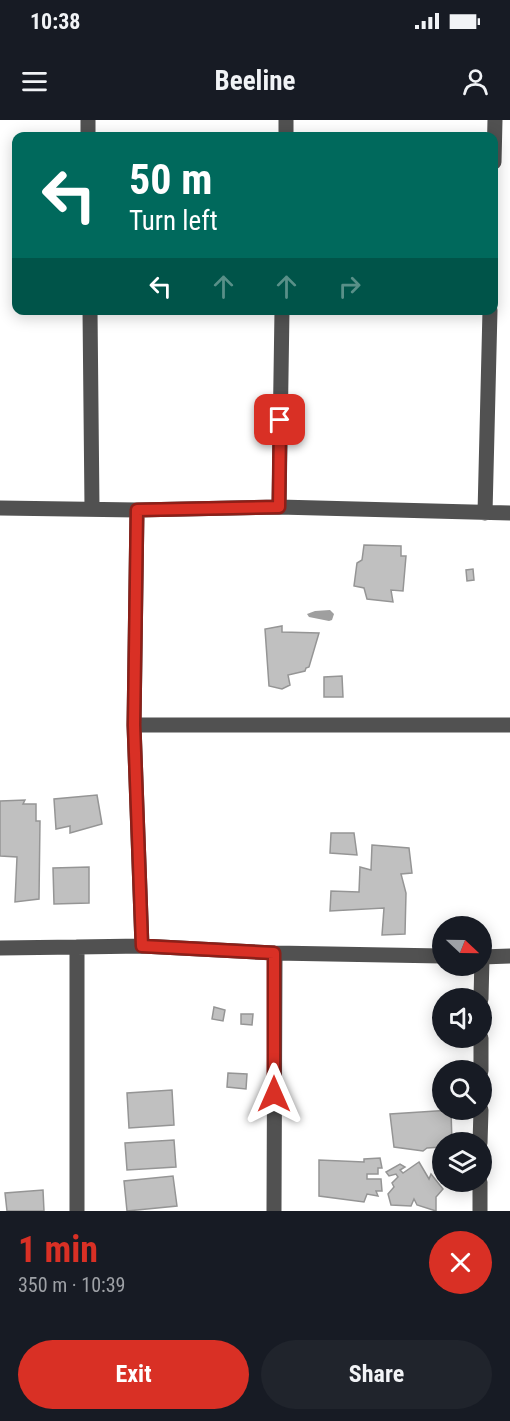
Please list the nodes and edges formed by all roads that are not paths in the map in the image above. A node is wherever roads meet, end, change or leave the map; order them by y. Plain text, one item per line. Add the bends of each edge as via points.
1 (90, 315) edge
2 (282, 315) edge
3 (490, 315) edge
4 (279, 507) junction
5 (0, 508) edge
6 (92, 508) junction
7 (137, 510) junction
8 (485, 513) junction
9 (510, 513) edge
10 (134, 725) junction
11 (510, 725) edge
12 (142, 946) junction
13 (76, 947) junction
14 (0, 948) edge
15 (274, 953) junction
16 (432, 956) edge
17 (510, 956) edge
18 (492, 957) edge
19 (480, 1192) edge
20 (77, 1211) edge
21 (274, 1211) edge
22 (480, 1211) edge

1 - 6 street
2 - 4 street
3 - 8 street
4 - 7 street
4 - 8 street
5 - 6 street
6 - 7 street
7 - 10 street
8 - 9 street
10 - 11 street
10 - 12 street
12 - 13 street
12 - 15 street
13 - 14 street
13 - 20 street
15 - 16 street
15 - 21 street
17 - 18 street
19 - 22 street

